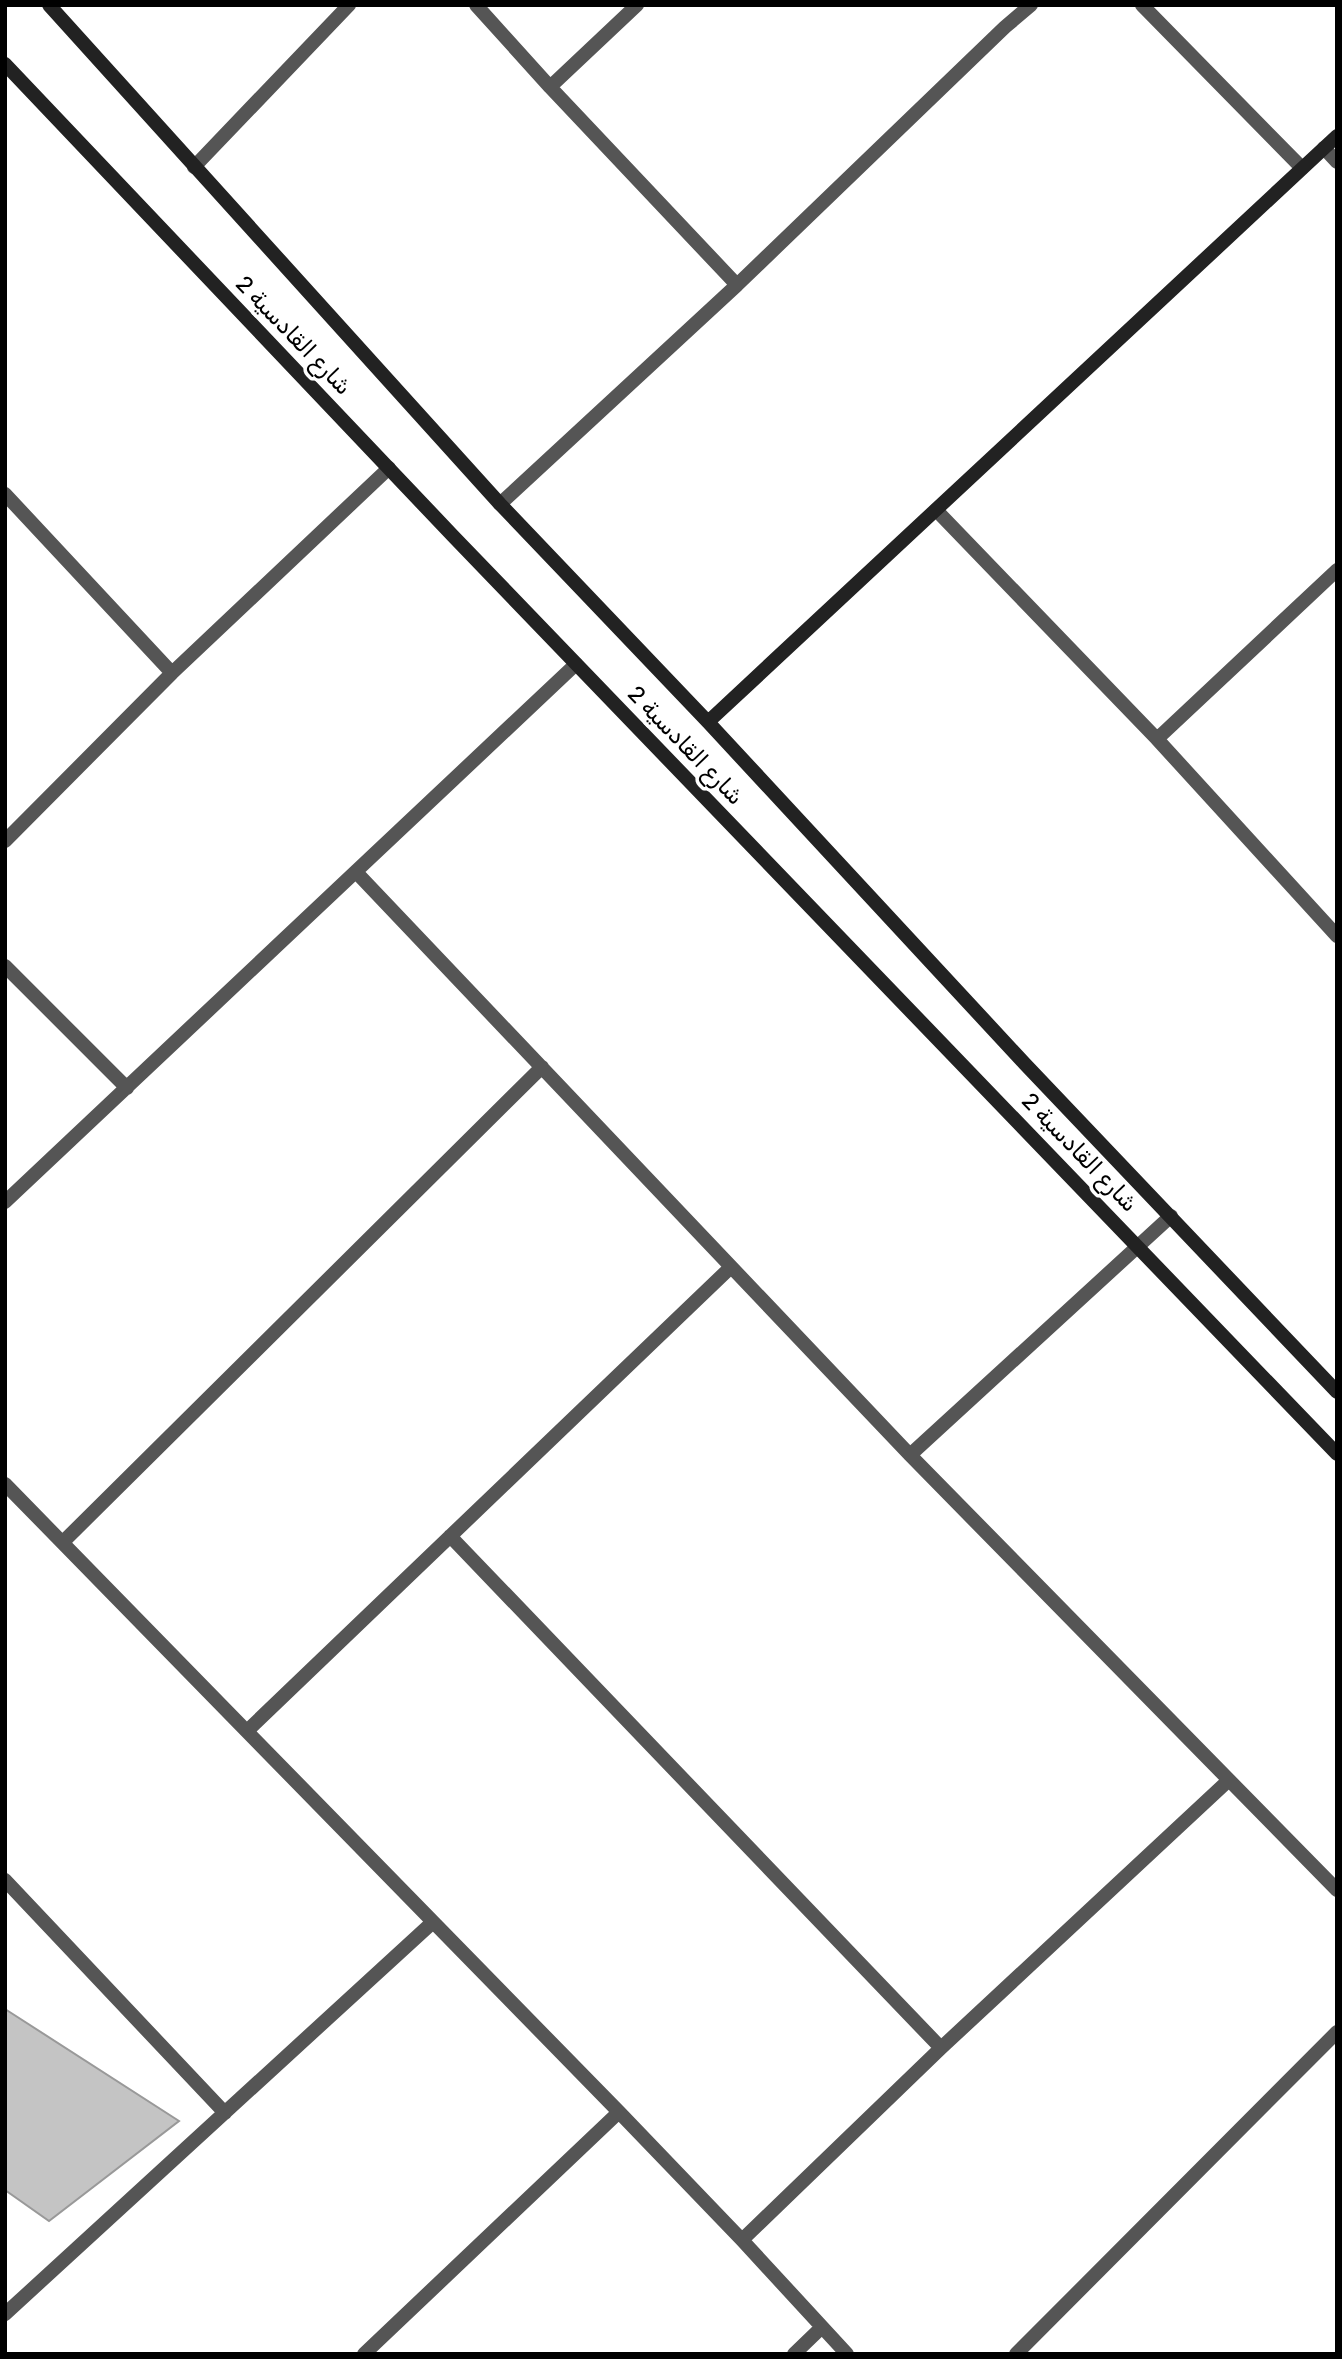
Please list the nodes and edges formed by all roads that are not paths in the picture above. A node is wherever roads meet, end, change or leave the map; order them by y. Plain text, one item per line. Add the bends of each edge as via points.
1 (49, 5) edge
2 (349, 5) edge
3 (477, 5) edge
4 (637, 5) edge
5 (1031, 5) edge
6 (1142, 5) edge
7 (5, 64) edge
8 (550, 87) junction
9 (1337, 136) edge
10 (1324, 148) junction
11 (1337, 162) edge
12 (194, 167) junction
13 (1302, 168) junction
14 (737, 285) junction
15 (389, 468) junction
16 (5, 495) edge
17 (500, 504) junction
18 (936, 510) junction
19 (1337, 570) edge
20 (576, 664) junction
21 (172, 673) junction
22 (708, 722) junction
23 (1157, 739) junction
24 (5, 841) edge
25 (356, 872) junction
26 (1337, 936) edge
27 (5, 967) edge
28 (542, 1067) junction
29 (127, 1088) junction
30 (5, 1202) edge
31 (1171, 1216) junction
32 (1138, 1245) junction
33 (731, 1266) junction
34 (1337, 1392) edge
35 (1337, 1454) edge
36 (910, 1455) junction
37 (5, 1484) edge
38 (450, 1536) junction
39 (63, 1542) junction
40 (247, 1731) junction
41 (1229, 1780) junction
42 (5, 1880) edge
43 (1337, 1891) edge
44 (433, 1922) junction
45 (1337, 2032) edge
46 (941, 2048) junction
47 (619, 2112) junction
48 (225, 2113) junction
49 (742, 2240) junction
50 (5, 2314) edge
51 (821, 2328) junction
52 (365, 2354) edge
53 (794, 2354) edge
54 (847, 2354) edge
55 (1016, 2354) edge

1 - 12 street
2 - 12 street
3 - 8 street
4 - 8 street
5 - 14 street
6 - 13 street
7 - 15 street, شارع القادسية 2
8 - 14 street
9 - 10 street
10 - 11 street
10 - 13 street
12 - 17 street
13 - 18 street
14 - 17 street
15 - 20 street, شارع القادسية 2
15 - 21 street
16 - 21 street
17 - 22 street
18 - 22 street
18 - 23 street
19 - 23 street
20 - 25 street
20 - 32 street, شارع القادسية 2
21 - 24 street
22 - 31 street
23 - 26 street
25 - 28 street
25 - 29 street
27 - 29 street
28 - 33 street
28 - 39 street
29 - 30 street
31 - 32 street
31 - 34 street
32 - 35 street, شارع القادسية 2
32 - 36 street
33 - 36 street
33 - 38 street
36 - 41 street
37 - 39 street
38 - 40 street
38 - 46 street
39 - 40 street
40 - 44 street
41 - 43 street
41 - 46 street
42 - 48 street
44 - 47 street
44 - 48 street
45 - 55 street
46 - 49 street
47 - 49 street
47 - 52 street
48 - 50 street
49 - 51 street
51 - 53 street
51 - 54 street

